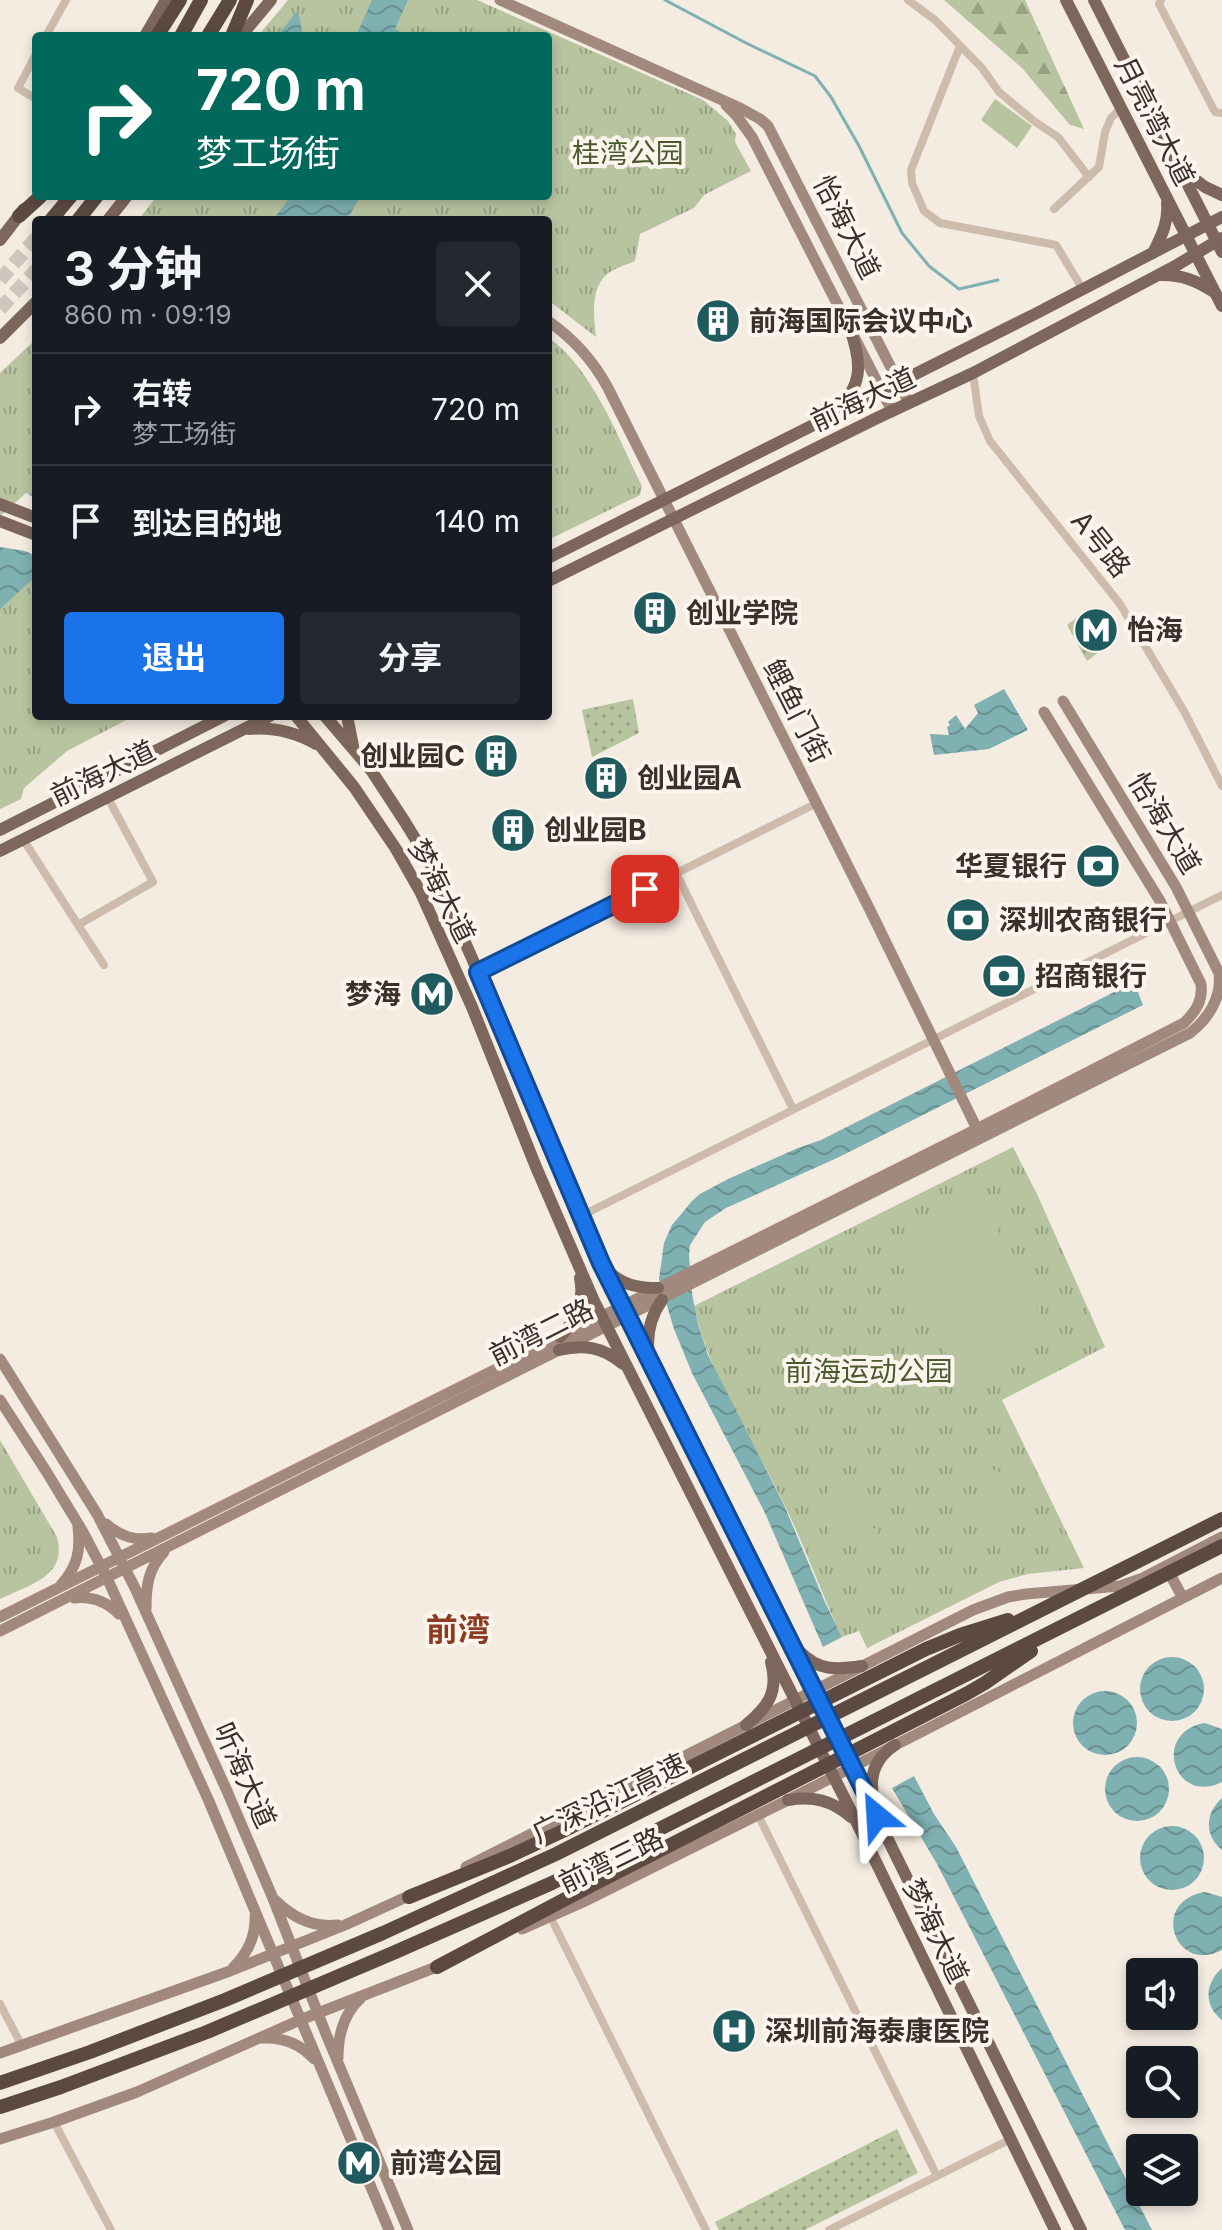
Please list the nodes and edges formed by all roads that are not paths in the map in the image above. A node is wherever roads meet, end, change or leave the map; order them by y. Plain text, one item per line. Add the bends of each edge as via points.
1 (66, 0) edge
2 (166, 0) edge
3 (180, 0) edge
4 (201, 0) edge
5 (230, 0) edge
6 (247, 0) edge
7 (271, 0) edge
8 (500, 0) edge
9 (908, 0) edge
10 (1066, 0) edge
11 (1094, 0) edge
12 (1161, 0) edge
13 (48, 32) edge
14 (147, 32) edge
15 (160, 32) edge
16 (183, 32) edge
17 (210, 32) edge
18 (234, 32) edge
19 (244, 32) edge
20 (960, 46) junction
21 (32, 62) edge
22 (32, 97) edge
23 (716, 97) junction
24 (1121, 108) junction
25 (1222, 113) edge
26 (1180, 168) junction
27 (1089, 177) junction
28 (1222, 195) edge
29 (1166, 196) junction
30 (33, 200) edge
31 (68, 200) edge
32 (94, 200) edge
33 (124, 200) edge
34 (1054, 209) dead end
35 (19, 216) joint
36 (54, 216) edge
37 (81, 216) edge
38 (111, 216) edge
39 (1222, 217) edge
40 (1208, 225) junction
41 (1187, 237) junction
42 (0, 240) edge
43 (1220, 244) edge
44 (1152, 254) junction
45 (1195, 254) junction
46 (1157, 275) junction
47 (1082, 288) junction
48 (1219, 300) edge
49 (32, 306) edge
50 (552, 324) edge
51 (849, 325) junction
52 (0, 338) edge
53 (973, 373) junction
54 (899, 382) junction
55 (883, 390) junction
56 (909, 403) junction
57 (892, 411) junction
58 (826, 419) junction
59 (665, 500) junction
60 (0, 504) edge
61 (32, 516) edge
62 (675, 519) junction
63 (0, 521) edge
64 (32, 533) edge
65 (552, 556) edge
66 (552, 579) edge
67 (1063, 701) dead end
68 (1044, 712) dead end
69 (212, 720) edge
70 (262, 720) edge
71 (299, 720) edge
72 (329, 720) edge
73 (348, 720) edge
74 (231, 735) junction
75 (354, 749) junction
76 (324, 750) junction
77 (1222, 786) edge
78 (108, 798) junction
79 (817, 803) junction
80 (0, 830) edge
81 (23, 839) junction
82 (0, 851) edge
83 (676, 873) junction
84 (1222, 895) edge
85 (1188, 912) junction
86 (1170, 921) junction
87 (78, 925) junction
88 (104, 965) dead end
89 (478, 972) junction
90 (1187, 1028) junction
91 (932, 1040) junction
92 (793, 1109) junction
93 (979, 1134) junction
94 (581, 1216) junction
95 (577, 1263) junction
96 (601, 1263) junction
97 (660, 1294) junction
98 (624, 1311) junction
99 (604, 1321) junction
100 (560, 1344) junction
101 (0, 1359) edge
102 (629, 1371) junction
103 (654, 1371) junction
104 (0, 1400) edge
105 (97, 1514) junction
106 (1222, 1519) edge
107 (77, 1523) junction
108 (165, 1535) junction
109 (1222, 1537) edge
110 (175, 1544) junction
111 (1222, 1546) edge
112 (123, 1563) junction
113 (1166, 1566) junction
114 (104, 1572) junction
115 (1222, 1578) edge
116 (56, 1596) junction
117 (1183, 1598) junction
118 (1054, 1604) junction
119 (146, 1614) junction
120 (0, 1617) edge
121 (126, 1621) junction
122 (1072, 1623) junction
123 (0, 1631) edge
124 (762, 1633) junction
125 (790, 1641) junction
126 (862, 1666) junction
127 (814, 1690) junction
128 (795, 1699) junction
129 (746, 1725) junction
130 (895, 1745) junction
131 (852, 1767) junction
132 (833, 1777) junction
133 (788, 1800) junction
134 (758, 1815) junction
135 (877, 1816) junction
136 (856, 1821) junction
137 (272, 1896) junction
138 (409, 1897) junction
139 (253, 1908) junction
140 (550, 1916) junction
141 (345, 1925) junction
142 (291, 1947) junction
143 (273, 1954) junction
144 (437, 1967) junction
145 (230, 1971) junction
146 (367, 1994) junction
147 (0, 2004) edge
148 (317, 2013) junction
149 (300, 2020) junction
150 (258, 2038) junction
151 (22, 2046) junction
152 (0, 2053) edge
153 (317, 2062) junction
154 (338, 2063) junction
155 (0, 2083) edge
156 (0, 2107) edge
157 (54, 2122) junction
158 (0, 2139) edge
159 (1011, 2139) junction
160 (937, 2176) junction
161 (111, 2230) edge
162 (389, 2230) edge
163 (408, 2230) edge
164 (706, 2230) edge
165 (829, 2230) edge
166 (1055, 2230) edge
167 (1081, 2230) edge

1 - 13 street
2 - 14 main road
3 - 15 highway
4 - 16 highway
5 - 17 highway
6 - 18 highway
7 - 19 main road
8 - 23 main road, 怡海大道
9 - 20 street
10 - 24 main road, 月亮湾大道
11 - 26 main road, 月亮湾大道
12 - 25 street via 1215,112
20 - 27 street via 999,92 1058,137
20 - 47 street via 911,170 918,201 940,223 1056,245
21 - 22 street via 18,88
23 - 51 main road, 怡海大道 via 752,137
23 - 54 main road, 怡海大道 via 760,119 772,132
24 - 27 street via 1108,124 1101,162
24 - 29 main road, 月亮湾大道
26 - 28 main road
26 - 40 main road, 月亮湾大道
27 - 34 street
29 - 41 main road, 月亮湾大道
29 - 44 main road via 1164,229
30 - 35 highway
31 - 36 highway
32 - 37 highway
33 - 38 main road
35 - 42 main road
39 - 40 main road, 前海大道
40 - 41 main road, 前海大道
40 - 43 main road, 月亮湾大道
41 - 44 main road, 前海大道
41 - 45 main road, 月亮湾大道
43 - 45 main road, 前海大道
44 - 47 main road, 前海大道
45 - 46 main road, 前海大道
45 - 48 main road, 月亮湾大道
46 - 48 main road via 1198,282
46 - 53 main road, 前海大道
47 - 54 main road, 前海大道
49 - 52 main road
50 - 59 main road, 鲤鱼门街 via 580,346 600,373
51 - 55 main road, 怡海大道
51 - 58 main road via 858,377 852,394
53 - 56 main road, 前海大道
53 - 77 street, A号路 via 979,416 990,441 1120,604
54 - 55 main road, 前海大道
54 - 56 main road, 怡海大道
55 - 57 main road, 怡海大道
55 - 58 main road, 前海大道
56 - 57 main road, 前海大道
57 - 62 main road, 前海大道
58 - 59 main road, 前海大道
59 - 62 main road, 鲤鱼门街
59 - 65 main road, 前海大道
60 - 61 main road
62 - 66 main road, 前海大道
62 - 79 main road, 鲤鱼门街
63 - 64 main road
67 - 85 main road, 怡海大道
68 - 86 main road, 怡海大道
69 - 80 main road, 前海大道
70 - 74 main road, 前海大道
71 - 76 main road, 梦海大道
72 - 75 main road, 梦海大道
73 - 75 main road
74 - 76 main road via 272,729
74 - 78 main road, 前海大道
75 - 89 main road, 梦海大道 via 424,853
76 - 95 main road, 梦海大道 via 390,839 421,893
78 - 81 main road, 前海大道
78 - 87 street via 153,882
79 - 83 street
79 - 91 main road, 鲤鱼门街
81 - 82 main road, 前海大道
81 - 87 street
83 - 89 street
83 - 92 street
84 - 85 street
85 - 86 street
85 - 90 main road, 怡海大道 via 1219,973 1220,989 1204,1021
86 - 90 main road, 怡海大道 via 1201,984 1198,1007
86 - 91 street
87 - 88 street
89 - 94 main road, 梦海大道
90 - 93 main road, 前湾二路
91 - 92 street
91 - 93 main road, 鲤鱼门街
92 - 94 street
93 - 97 main road, 前湾二路
94 - 96 main road, 梦海大道
95 - 99 main road, 梦海大道
95 - 100 main road via 580,1307
96 - 97 main road via 615,1278
96 - 98 main road, 梦海大道
97 - 98 main road, 前湾二路
97 - 103 main road via 649,1330
98 - 99 main road, 前湾二路
98 - 103 main road, 梦海大道
99 - 100 main road, 前湾二路
99 - 102 main road, 梦海大道
100 - 102 main road via 596,1348
100 - 108 main road, 前湾二路
100 - 110 main road, 前湾二路
101 - 105 main road, 听海大道
102 - 124 main road, 梦海大道
103 - 125 main road, 梦海大道
104 - 107 main road, 听海大道
105 - 108 main road via 129,1538
105 - 112 main road, 听海大道
106 - 118 highway, 广深沿江高速, bridge
107 - 114 main road, 听海大道
107 - 116 main road via 78,1560
108 - 112 main road, 前湾二路
109 - 113 main road, 前湾三路
110 - 112 main road, 前湾二路
110 - 119 main road via 148,1575
111 - 122 highway, 广深沿江高速, bridge
112 - 114 main road, 前湾二路
112 - 119 main road, 听海大道
113 - 117 main road
113 - 126 main road, 前湾三路 via 1120,1586 1008,1597
114 - 116 main road, 前湾二路
114 - 121 main road, 听海大道
115 - 117 main road, 前湾三路
116 - 120 main road, 前湾二路
116 - 121 main road via 97,1599
116 - 123 main road, 前湾二路
117 - 130 main road, 前湾三路
118 - 138 highway, bridge via 926,1649 565,1830
118 - 155 highway, 广深沿江高速, bridge via 469,1893 225,2000
119 - 137 main road, 听海大道
121 - 139 main road, 听海大道
122 - 144 highway, bridge via 975,1689
122 - 156 highway, 广深沿江高速, bridge via 552,1883 207,2032
124 - 128 main road, 梦海大道
124 - 129 main road via 774,1681 768,1702
125 - 126 main road via 807,1660 827,1669
125 - 127 main road, 梦海大道
126 - 127 main road, 前湾三路
127 - 128 main road, 前湾三路
127 - 131 main road, 梦海大道
128 - 129 main road, 前湾三路
128 - 132 main road, 梦海大道
129 - 138 main road, 前湾三路
130 - 131 main road, 前湾三路
130 - 135 main road via 873,1772
131 - 132 main road, 前湾三路
131 - 135 main road, 梦海大道
132 - 133 main road, 前湾三路
132 - 136 main road, 梦海大道
133 - 134 main road, 前湾三路
133 - 136 main road via 828,1801
134 - 140 main road, 前湾三路
134 - 160 street
135 - 167 main road, 梦海大道
136 - 159 main road, 梦海大道
137 - 141 main road via 303,1921
137 - 142 main road, 听海大道
138 - 141 main road, 前湾三路
139 - 143 main road, 听海大道
139 - 145 main road via 253,1937
140 - 144 main road, 前湾三路
140 - 164 street
141 - 142 main road, 前湾三路
142 - 143 main road, 前湾三路
142 - 148 main road, 听海大道
143 - 145 main road, 前湾三路
143 - 149 main road, 听海大道
144 - 146 main road, 前湾三路
145 - 151 main road, 前湾三路
146 - 148 main road, 前湾三路
146 - 154 main road via 344,2021
147 - 151 street
148 - 149 main road, 前湾三路
148 - 154 main road, 听海大道
149 - 150 main road, 前湾三路
149 - 153 main road, 听海大道
150 - 153 main road via 295,2043
150 - 157 main road, 前湾三路
151 - 152 main road, 前湾三路
153 - 162 main road, 听海大道
154 - 163 main road, 听海大道
157 - 158 main road, 前湾三路
157 - 161 street
159 - 160 street
159 - 166 main road, 梦海大道
160 - 165 street

